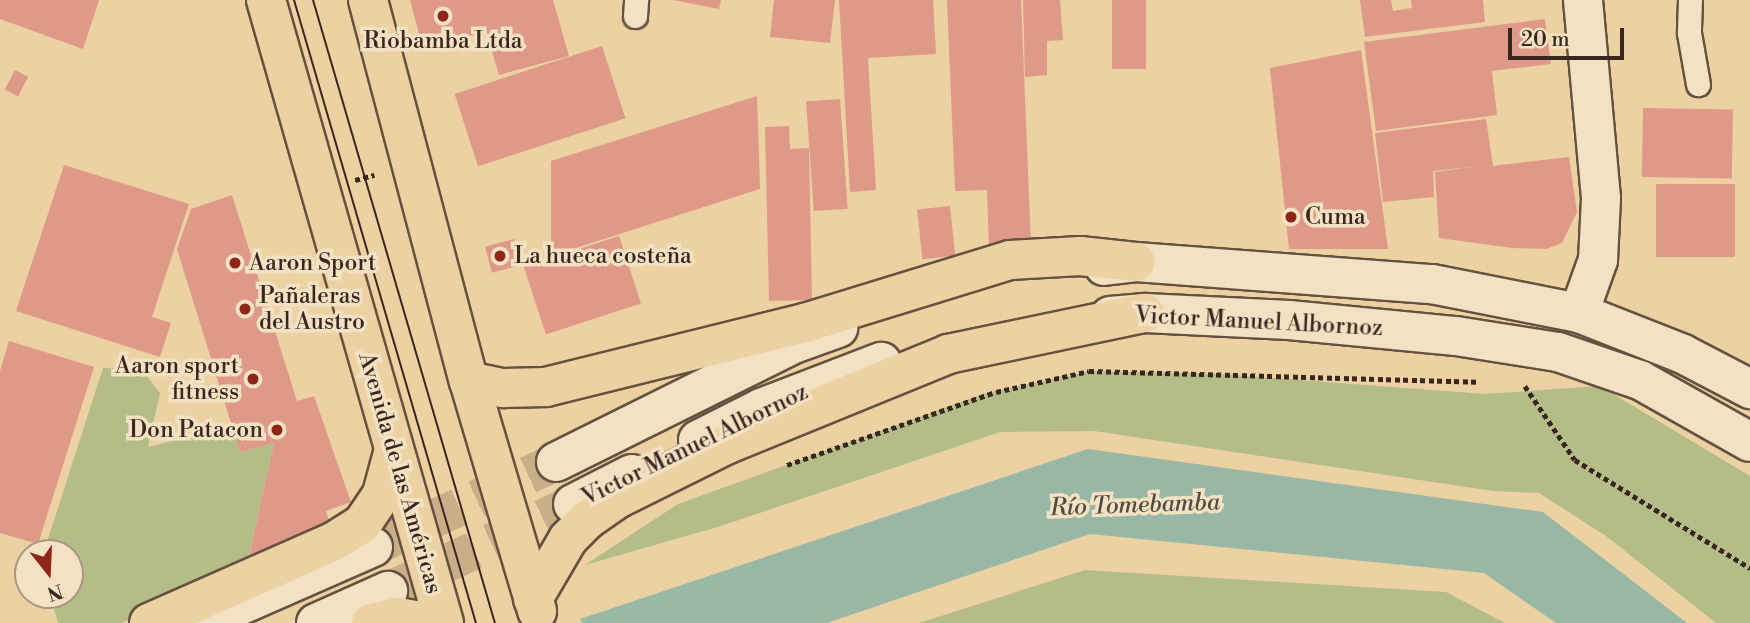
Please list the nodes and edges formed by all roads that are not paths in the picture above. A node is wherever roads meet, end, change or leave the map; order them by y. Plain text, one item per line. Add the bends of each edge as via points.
1 (266, 0) edge
2 (368, 0) edge
3 (1583, 0) edge
4 (1689, 0) edge
5 (1698, 84) dead end
6 (1136, 262) junction
7 (1145, 313) junction
8 (1579, 313) junction
9 (469, 381) junction
10 (1750, 389) edge
11 (1750, 442) edge
12 (394, 453) junction
13 (556, 462) tunnel mouth
14 (573, 504) tunnel mouth
15 (373, 547) tunnel mouth
16 (380, 607) edge
17 (537, 609) edge
18 (149, 623) edge
19 (200, 623) edge
20 (316, 623) edge
21 (431, 623) edge
22 (444, 623) edge

1 - 12 main road, Avenida de las Américas
2 - 9 main road
3 - 8 main road via 1601,198 1598,260
4 - 5 lane
6 - 8 main road, Victor Manuel Albornoz via 1432,284
6 - 9 main road via 1080,256 1010,260 805,323 546,387 503,388
6 - 13 main road, Victor Manuel Albornoz via 992,281 870,317 796,343
7 - 11 main road, Victor Manuel Albornoz via 1289,320 1457,336 1558,352 1640,380
7 - 14 main road, Victor Manuel Albornoz via 1000,326 912,349 761,408
7 - 17 main road via 948,354 728,444 619,498 587,520 568,539
8 - 10 main road, Victor Manuel Albornoz via 1683,354
9 - 17 main road
12 - 18 main road via 382,494 362,524 333,542
12 - 22 main road, Avenida de las Américas
15 - 19 main road
16 - 20 main road
16 - 21 main road via 398,617

